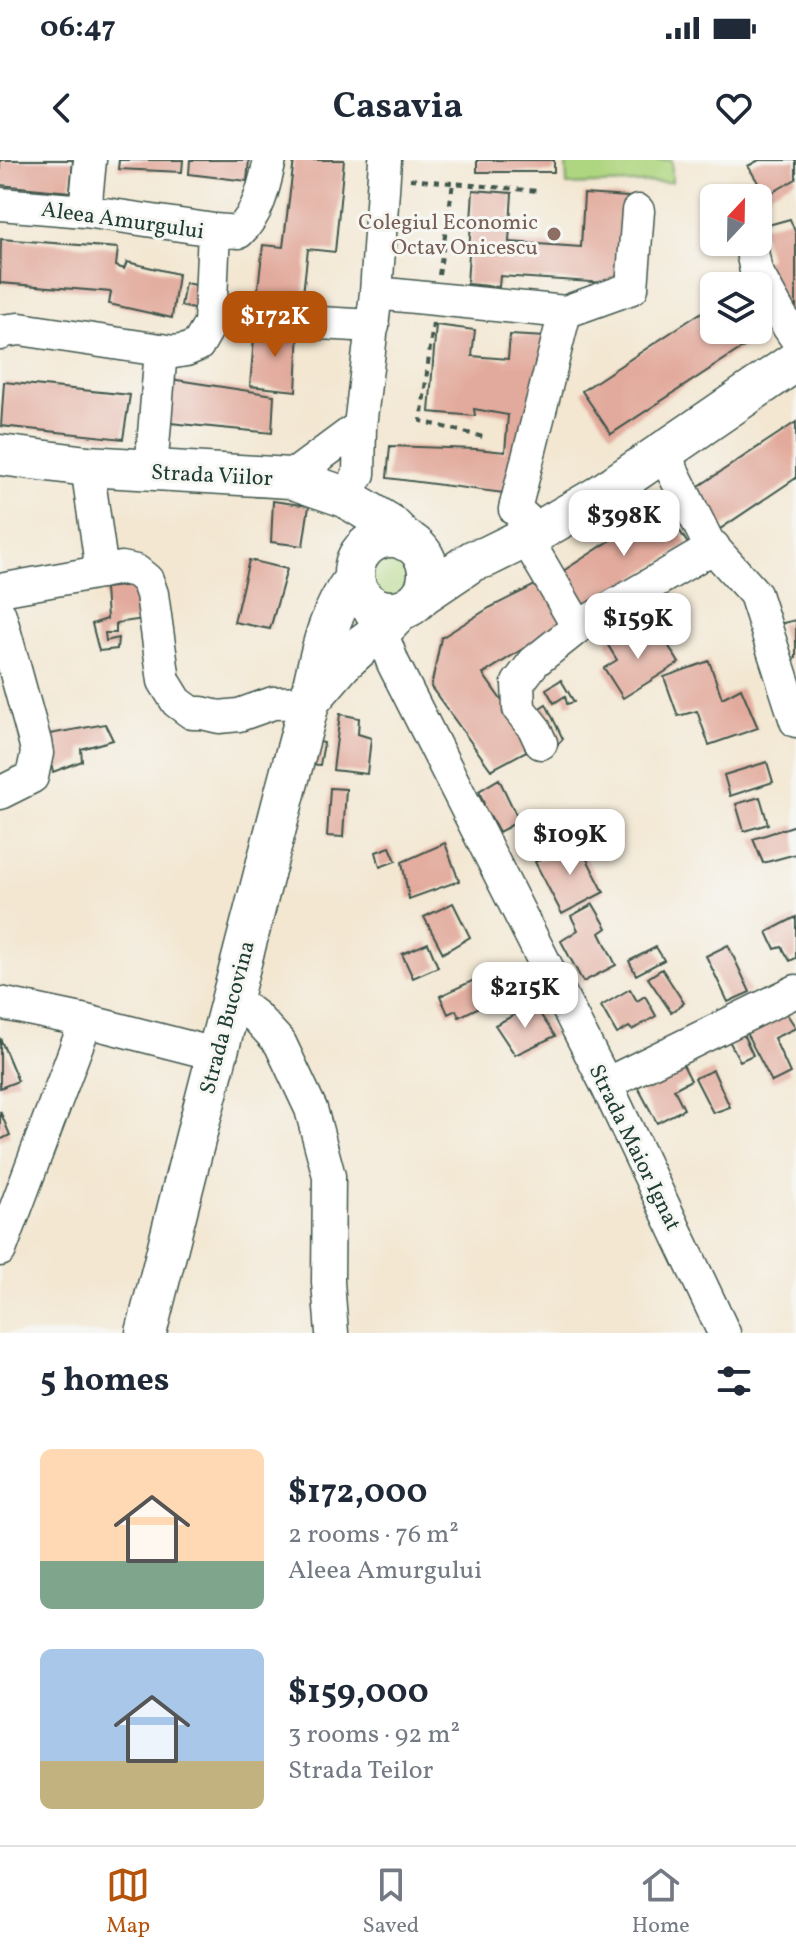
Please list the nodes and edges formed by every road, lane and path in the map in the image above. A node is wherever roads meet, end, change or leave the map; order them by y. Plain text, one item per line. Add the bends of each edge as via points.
1 (90, 160) edge
2 (270, 160) edge
3 (384, 168) edge
4 (453, 183) junction
5 (537, 191) dead end
6 (0, 204) edge
7 (85, 211) junction
8 (638, 211) dead end
9 (214, 230) junction
10 (753, 256) edge
11 (376, 293) junction
12 (435, 300) junction
13 (210, 310) junction
14 (565, 312) junction
15 (373, 326) junction
16 (0, 334) edge
17 (796, 338) edge
18 (161, 350) junction
19 (796, 361) edge
20 (360, 426) junction
21 (487, 438) dead end
22 (663, 452) junction
23 (0, 455) edge
24 (87, 466) junction
25 (151, 470) junction
26 (290, 478) junction
27 (352, 485) junction
28 (532, 535) junction
29 (405, 538) junction
30 (714, 547) junction
31 (474, 560) junction
32 (102, 572) junction
33 (0, 590) edge
34 (386, 605) junction
35 (0, 615) edge
36 (578, 627) junction
37 (309, 702) junction
38 (796, 721) edge
39 (541, 743) dead end
40 (0, 793) edge
41 (796, 991) edge
42 (231, 998) junction
43 (0, 1003) edge
44 (86, 1021) junction
45 (215, 1054) junction
46 (606, 1084) junction
47 (0, 1250) edge
48 (146, 1333) edge
49 (332, 1333) edge
50 (724, 1333) edge

1 - 7 street
2 - 9 street via 250,221 239,232
3 - 4 path
3 - 11 street
4 - 5 path
4 - 12 path
6 - 7 street, Aleea Amurgului
7 - 9 street, Aleea Amurgului
8 - 14 street via 632,288
9 - 13 street, Aleea Amurgului
10 - 17 street via 756,271
11 - 12 street
11 - 15 street
12 - 14 street
12 - 21 path via 421,421
13 - 15 street
13 - 18 street, Aleea Amurgului via 210,324 198,345
14 - 28 street via 515,509
15 - 20 street
16 - 18 street, Aleea Amurgului via 20,329
18 - 25 street
19 - 22 main road
20 - 26 street
20 - 27 street
22 - 28 main road
22 - 30 street
23 - 24 main road, Strada Viilor
24 - 25 main road, Strada Viilor
24 - 32 street
25 - 26 main road, Strada Viilor
26 - 27 main road, Strada Viilor
27 - 29 main road, Strada Viilor
27 - 34 main road
28 - 31 main road
28 - 36 street
29 - 31 main road
29 - 34 main road via 423,556 428,580
29 - 34 main road via 385,538 365,547
30 - 36 street
30 - 38 street via 755,594
31 - 34 main road
32 - 33 street
32 - 37 street via 122,568 147,580 164,681 177,702 192,713 219,717 273,703
34 - 37 main road, Strada Bucovina
34 - 37 main road, Strada Bucovina via 341,597 323,642
34 - 46 street, Strada Maior Ignat
35 - 40 street via 37,753 32,777
36 - 39 street via 534,662 518,683 519,709
37 - 42 main road, Strada Bucovina
41 - 46 street
42 - 45 main road, Strada Bucovina
42 - 49 street via 280,1043 311,1109 329,1176
43 - 44 street
44 - 45 street
44 - 47 street
45 - 48 main road, Strada Bucovina
46 - 50 street, Strada Maior Ignat

